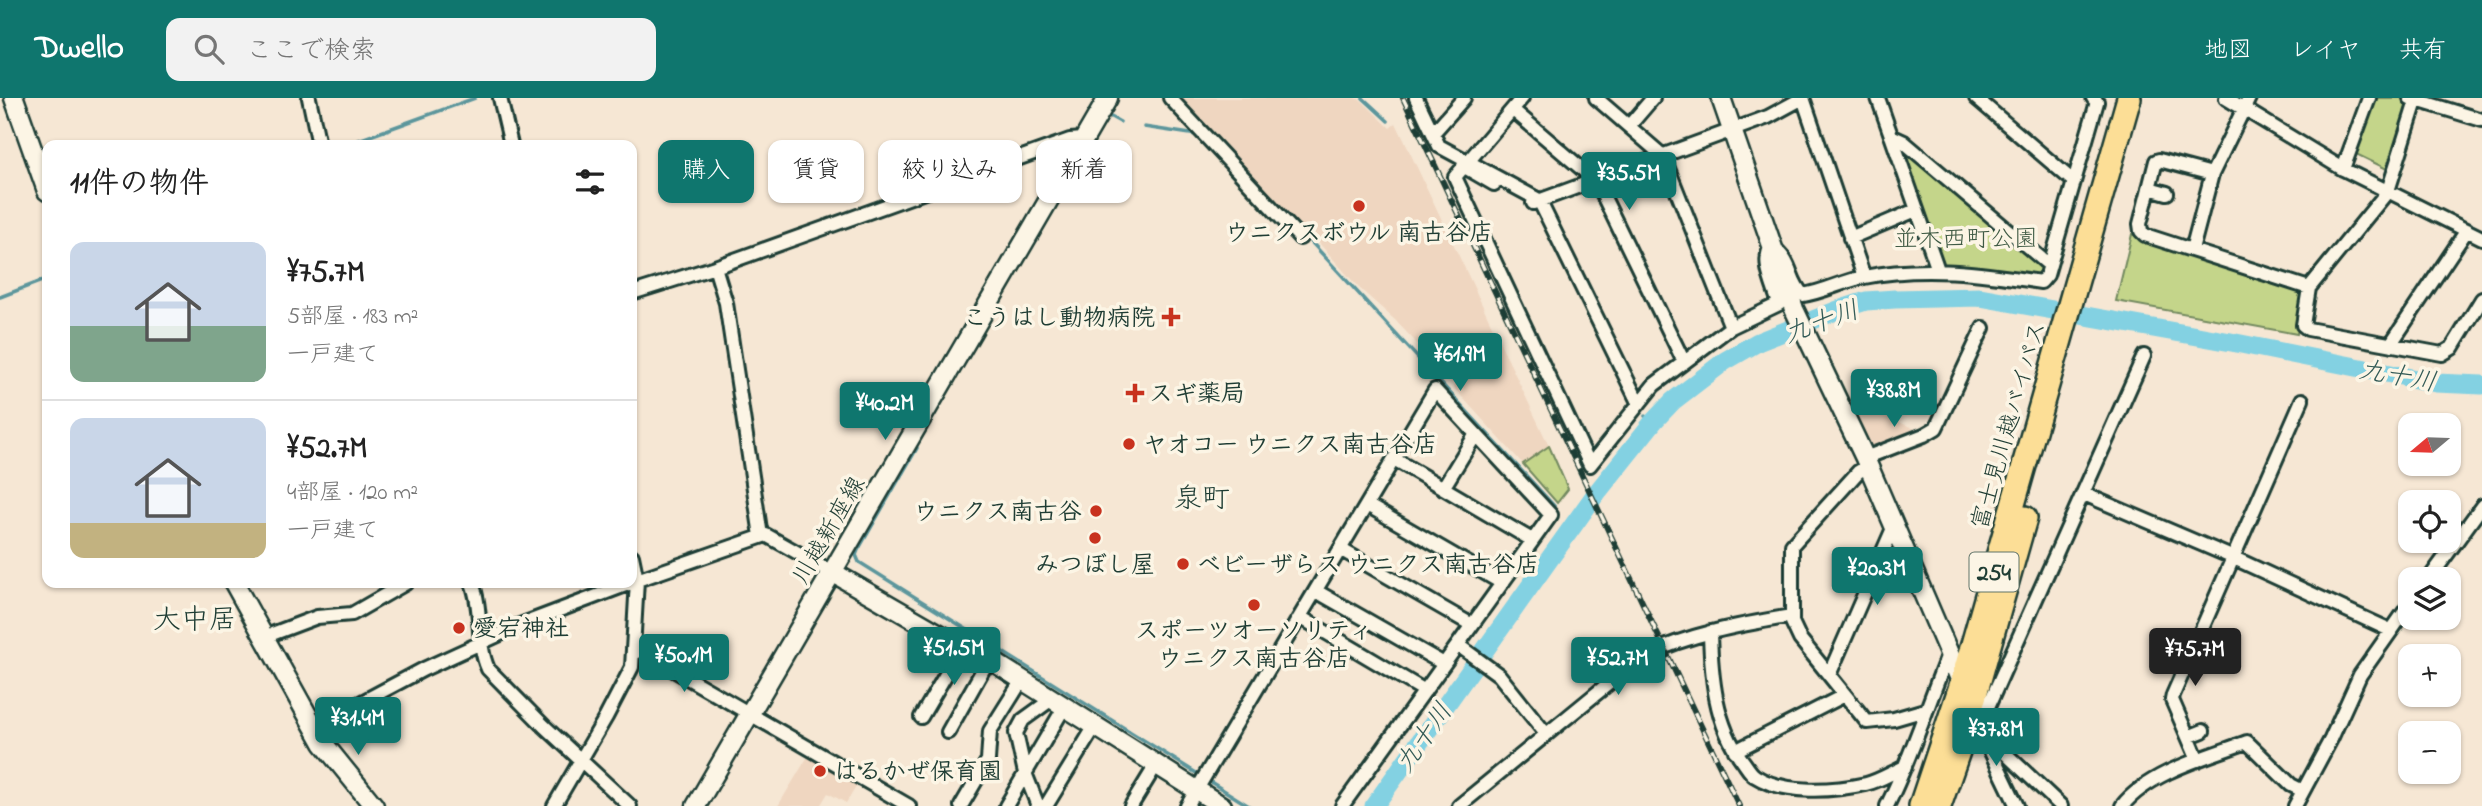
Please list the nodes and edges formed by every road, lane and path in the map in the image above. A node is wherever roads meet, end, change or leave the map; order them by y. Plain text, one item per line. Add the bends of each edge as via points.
1 (14, 98) edge
2 (309, 98) edge
3 (500, 98) edge
4 (1108, 98) edge
5 (1171, 98) edge
6 (1416, 98) edge
7 (1464, 98) edge
8 (1522, 98) edge
9 (1596, 98) edge
10 (1653, 98) edge
11 (1721, 98) edge
12 (1803, 98) edge
13 (1878, 98) edge
14 (1976, 98) edge
15 (2093, 98) edge
16 (2129, 98) edge
17 (2143, 98) edge
18 (2226, 98) edge
19 (2369, 98) edge
20 (2415, 99) edge
21 (2246, 104) edge
22 (1513, 110) junction
23 (2482, 120) edge
24 (1629, 126) junction
25 (1732, 130) junction
26 (1433, 133) junction
27 (1891, 136) junction
28 (1084, 139) junction
29 (318, 140) edge
30 (510, 140) edge
31 (1663, 156) junction
32 (1466, 164) junction
33 (2343, 169) junction
34 (2212, 174) junction
35 (42, 177) edge
36 (1596, 181) junction
37 (2073, 181) junction
38 (2149, 188) junction
39 (2388, 191) junction
40 (2167, 192) dead end
41 (1535, 202) junction
42 (1916, 209) junction
43 (2467, 230) junction
44 (1300, 238) dead end
45 (1850, 238) junction
46 (2482, 238) edge
47 (1771, 246) junction
48 (2192, 250) junction
49 (2049, 265) junction
50 (715, 267) junction
51 (1938, 270) junction
52 (1864, 277) junction
53 (2082, 288) junction
54 (2309, 288) junction
55 (637, 291) edge
56 (2482, 299) edge
57 (1731, 327) junction
58 (1983, 328) dead end
59 (2068, 339) junction
60 (2392, 345) junction
61 (2144, 356) dead end
62 (1684, 362) junction
63 (2302, 400) dead end
64 (1636, 407) junction
65 (1476, 433) junction
66 (1394, 459) junction
67 (1866, 462) junction
68 (1443, 488) junction
69 (2084, 494) junction
70 (1367, 505) junction
71 (2482, 506) edge
72 (1894, 526) junction
73 (761, 536) junction
74 (1532, 540) junction
75 (1340, 549) junction
76 (2234, 558) junction
77 (2438, 567) edge
78 (832, 572) junction
79 (637, 581) edge
80 (1502, 583) junction
81 (237, 588) edge
82 (397, 588) edge
83 (473, 588) edge
84 (617, 588) edge
85 (633, 588) edge
86 (1315, 591) junction
87 (1792, 615) junction
88 (1300, 617) junction
89 (2398, 620) edge
90 (1472, 625) junction
91 (2390, 630) junction
92 (1710, 632) junction
93 (264, 638) junction
94 (483, 644) junction
95 (634, 647) junction
96 (962, 647) junction
97 (1462, 649) junction
98 (1949, 652) junction
99 (989, 659) junction
100 (1444, 664) junction
101 (1829, 675) junction
102 (1022, 680) junction
103 (1962, 683) junction
104 (1425, 691) junction
105 (1845, 695) junction
106 (1058, 702) junction
107 (1971, 705) junction
108 (1925, 710) junction
109 (750, 713) junction
110 (921, 717) dead end
111 (1094, 726) junction
112 (315, 727) junction
113 (1979, 727) junction
114 (2203, 731) dead end
115 (948, 732) dead end
116 (1546, 734) junction
117 (2188, 737) junction
118 (1735, 751) junction
119 (2198, 760) junction
120 (580, 761) junction
121 (1156, 765) junction
122 (1905, 767) junction
123 (1025, 773) junction
124 (1197, 790) junction
125 (2302, 790) junction
126 (374, 806) edge
127 (554, 806) edge
128 (630, 806) edge
129 (696, 806) edge
130 (909, 806) edge
131 (961, 806) edge
132 (1006, 806) edge
133 (1038, 806) edge
134 (1046, 806) edge
135 (1131, 806) edge
136 (1187, 806) edge
137 (1222, 806) edge
138 (1342, 806) edge
139 (1459, 806) edge
140 (1887, 806) edge
141 (1921, 806) edge
142 (1939, 806) edge
143 (2017, 806) edge
144 (2061, 806) edge
145 (2122, 806) edge
146 (2295, 806) edge

1 - 35 street
2 - 29 street
3 - 30 street
4 - 28 street, 川越新座線
5 - 44 street
6 - 26 street
7 - 26 street
8 - 22 street
9 - 24 street
10 - 24 street
11 - 25 street
12 - 25 street
12 - 45 street
13 - 27 street
14 - 37 street
15 - 37 street via 2097,102
16 - 53 highway, 富士見川越バイパス / 254
17 - 53 highway, 富士見川越バイパス / 254
18 - 21 street
19 - 33 street
20 - 23 street
20 - 39 street
21 - 33 street
21 - 34 street
22 - 32 street
22 - 36 street
24 - 31 street
25 - 31 street
25 - 47 street
26 - 32 street via 1439,146
27 - 42 street
27 - 49 street
28 - 50 street via 1070,140
28 - 78 street, 川越新座線
31 - 36 street
31 - 57 street
32 - 41 street
32 - 64 street via 1456,174 1456,181 1590,465
33 - 39 street
34 - 38 street via 2159,160
34 - 48 street
36 - 41 street
36 - 62 street
37 - 49 street
38 - 40 street
38 - 48 street via 2141,231
39 - 43 street
39 - 54 street
41 - 64 street
42 - 45 street
42 - 51 street
43 - 46 street
43 - 60 street
45 - 52 street
47 - 52 street via 1786,258 1802,295
47 - 57 street via 1767,262 1779,304
47 - 67 street via 1794,309
48 - 54 street
49 - 51 street via 2041,282
50 - 55 street
50 - 73 street via 726,303
51 - 52 street
53 - 59 highway, 富士見川越バイパス / 254
54 - 60 street via 2304,327
56 - 60 street via 2445,353
57 - 62 street
58 - 67 street via 1936,428
59 - 103 highway, 富士見川越バイパス / 254
59 - 107 highway, 富士見川越バイパス / 254 via 2011,573
61 - 69 street
62 - 64 street via 1654,385
63 - 76 street
65 - 66 street via 1435,390
65 - 68 street
65 - 74 street via 1551,515
66 - 68 street
66 - 70 street
67 - 72 street
67 - 87 street via 1792,545
68 - 74 street
69 - 76 street
69 - 113 street
70 - 75 street
70 - 80 street
71 - 77 street
72 - 98 street
72 - 101 street
73 - 78 street via 770,536
73 - 79 street
74 - 80 street
75 - 86 street
75 - 90 street
76 - 91 street
76 - 117 street via 2173,695
78 - 96 street
78 - 109 street, 川越新座線
80 - 90 street
81 - 93 street
82 - 93 street via 352,614 317,617
83 - 94 street
84 - 94 street
85 - 95 street
86 - 88 street
86 - 100 street
87 - 92 street
87 - 101 street via 1800,639
88 - 104 street
88 - 124 street
89 - 91 street
90 - 97 street
91 - 125 street via 2360,675
92 - 116 street via 1641,657
92 - 118 street via 1716,696
93 - 112 street
94 - 112 street via 424,669
94 - 120 street via 483,658 494,677
95 - 109 street
95 - 120 street via 632,667
96 - 99 street
96 - 110 street
97 - 100 street
97 - 116 street via 1499,675
98 - 103 street
98 - 108 street
99 - 102 street
99 - 115 street
100 - 104 street
101 - 105 street
102 - 106 street
102 - 131 street via 990,731 988,760
103 - 107 street
103 - 141 highway, 富士見川越バイパス / 254
104 - 138 street
105 - 108 street via 1867,722
105 - 118 street
106 - 111 street
106 - 123 street
106 - 123 street via 1023,720 1016,733
107 - 113 street
107 - 142 highway, 富士見川越バイパス / 254
108 - 122 street
109 - 129 street, 川越新座線
109 - 130 street
111 - 121 street
111 - 134 street
112 - 126 street via 336,761
113 - 143 street
113 - 144 street
114 - 117 street
116 - 139 street
117 - 119 street
118 - 122 street via 1754,776 1782,787 1830,789 1868,783
119 - 125 street via 2247,742
119 - 145 street via 2141,786
120 - 127 street
120 - 128 street
121 - 124 street
121 - 135 street
122 - 140 street
123 - 132 street
123 - 133 street
124 - 136 street
124 - 137 street
125 - 146 street

